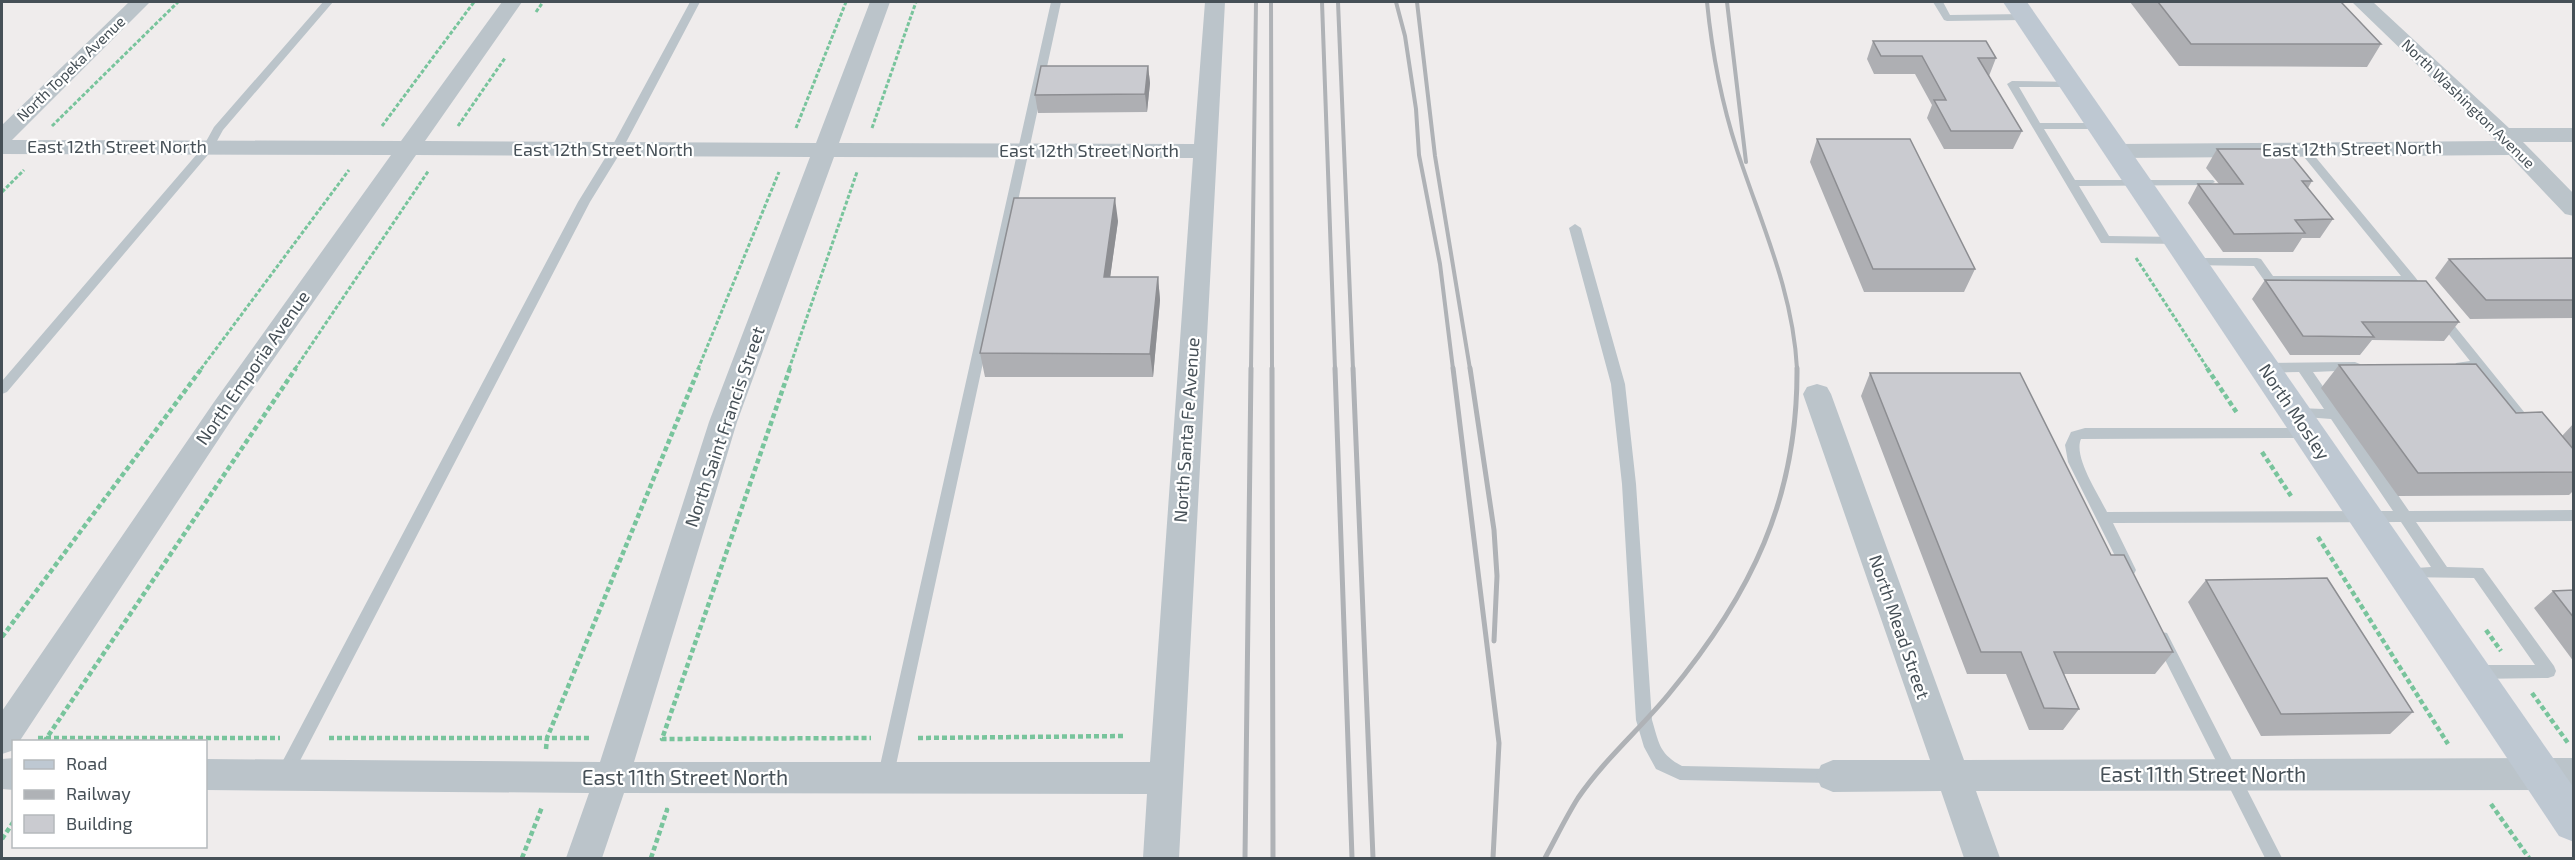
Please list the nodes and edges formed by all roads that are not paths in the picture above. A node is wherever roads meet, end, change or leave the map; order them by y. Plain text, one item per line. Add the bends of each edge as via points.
1 (140, 2) edge
2 (328, 2) edge
3 (695, 2) edge
4 (880, 2) edge
5 (1056, 2) edge
6 (1215, 2) edge
7 (1938, 2) edge
8 (2362, 2) edge
9 (2020, 9) edge
10 (521, 11) edge
11 (2071, 84) junction
12 (2037, 126) junction
13 (2574, 135) edge
14 (2, 137) edge
15 (2108, 139) junction
16 (2509, 142) junction
17 (2, 147) edge
18 (208, 148) junction
19 (407, 149) junction
20 (616, 150) junction
21 (825, 150) junction
22 (1023, 150) junction
23 (1205, 150) junction
24 (2304, 150) junction
25 (2138, 182) junction
26 (2209, 182) edge
27 (2071, 183) junction
28 (2574, 209) edge
29 (1575, 228) dead end
30 (2185, 252) junction
31 (2411, 280) junction
32 (2481, 366) junction
33 (2374, 367) edge
34 (2445, 367) edge
35 (2264, 368) junction
36 (2303, 368) junction
37 (2, 389) edge
38 (1817, 394) dead end
39 (2334, 414) junction
40 (2302, 423) junction
41 (2538, 439) edge
42 (2574, 515) edge
43 (2365, 517) junction
44 (2404, 517) junction
45 (2103, 518) junction
46 (2443, 572) junction
47 (2403, 573) junction
48 (2135, 582) edge
49 (2156, 625) edge
50 (2472, 672) junction
51 (2, 738) edge
52 (2230, 774) junction
53 (2557, 774) edge
54 (207, 775) edge
55 (285, 776) junction
56 (1833, 776) joint
57 (1952, 777) junction
58 (612, 778) junction
59 (1165, 778) junction
60 (885, 779) junction
61 (2574, 823) edge
62 (584, 858) edge
63 (1161, 858) edge
64 (1982, 858) edge
65 (2274, 858) edge

1 - 14 street, North Topeka Avenue
2 - 18 lane via 218,129
3 - 20 lane
4 - 21 street, North Saint Francis Street
5 - 22 lane
6 - 23 street, North Santa Fe Avenue
7 - 9 lane via 1947,18
8 - 16 street, North Washington Avenue
9 - 11 street, North Mosley
10 - 19 street, North Emporia Avenue
11 - 12 lane via 2012,84
11 - 15 street, North Mosley
12 - 15 lane
12 - 27 lane
13 - 16 street, East 12th Street North
15 - 24 street, East 12th Street North
15 - 25 street, North Mosley
16 - 24 street, East 12th Street North
16 - 28 street, North Washington Avenue
17 - 18 street, East 12th Street North
18 - 19 street, East 12th Street North
18 - 37 lane
19 - 20 street, East 12th Street North
19 - 51 street, North Emporia Avenue via 224,409
20 - 21 street, East 12th Street North
20 - 55 lane via 584,202
21 - 22 street, East 12th Street North
21 - 58 street, North Saint Francis Street via 723,422
22 - 23 street, East 12th Street North
22 - 60 lane
23 - 59 street, North Santa Fe Avenue
24 - 31 lane
25 - 26 lane
25 - 27 lane
25 - 30 street, North Mosley
27 - 30 lane via 2105,240
29 - 56 lane via 1618,384 1629,484 1641,697 1652,747 1662,764 1680,773
30 - 31 lane via 2257,262 2270,280
30 - 35 street, North Mosley
31 - 32 lane
32 - 34 lane
32 - 41 lane
33 - 36 lane
35 - 36 lane
35 - 40 street, North Mosley
36 - 39 lane
38 - 57 street, North Mead Street
39 - 40 lane
39 - 44 lane
40 - 43 street, North Mosley
40 - 45 lane via 2076,436 2072,445 2075,462
42 - 44 lane
43 - 44 lane
43 - 45 lane
43 - 47 street, North Mosley
44 - 46 lane
45 - 48 lane
46 - 47 lane
46 - 50 lane via 2478,572 2548,671
47 - 50 street, North Mosley
49 - 52 lane
50 - 53 street, North Mosley
52 - 53 street, East 11th Street North
52 - 57 street, East 11th Street North
52 - 65 lane
53 - 61 street, North Mosley
54 - 55 street, East 11th Street North
55 - 58 street, East 11th Street North
56 - 57 street, East 11th Street North
57 - 64 street, North Mead Street
58 - 60 street, East 11th Street North
58 - 62 street, North Saint Francis Street
59 - 60 street, East 11th Street North
59 - 63 street, North Santa Fe Avenue

